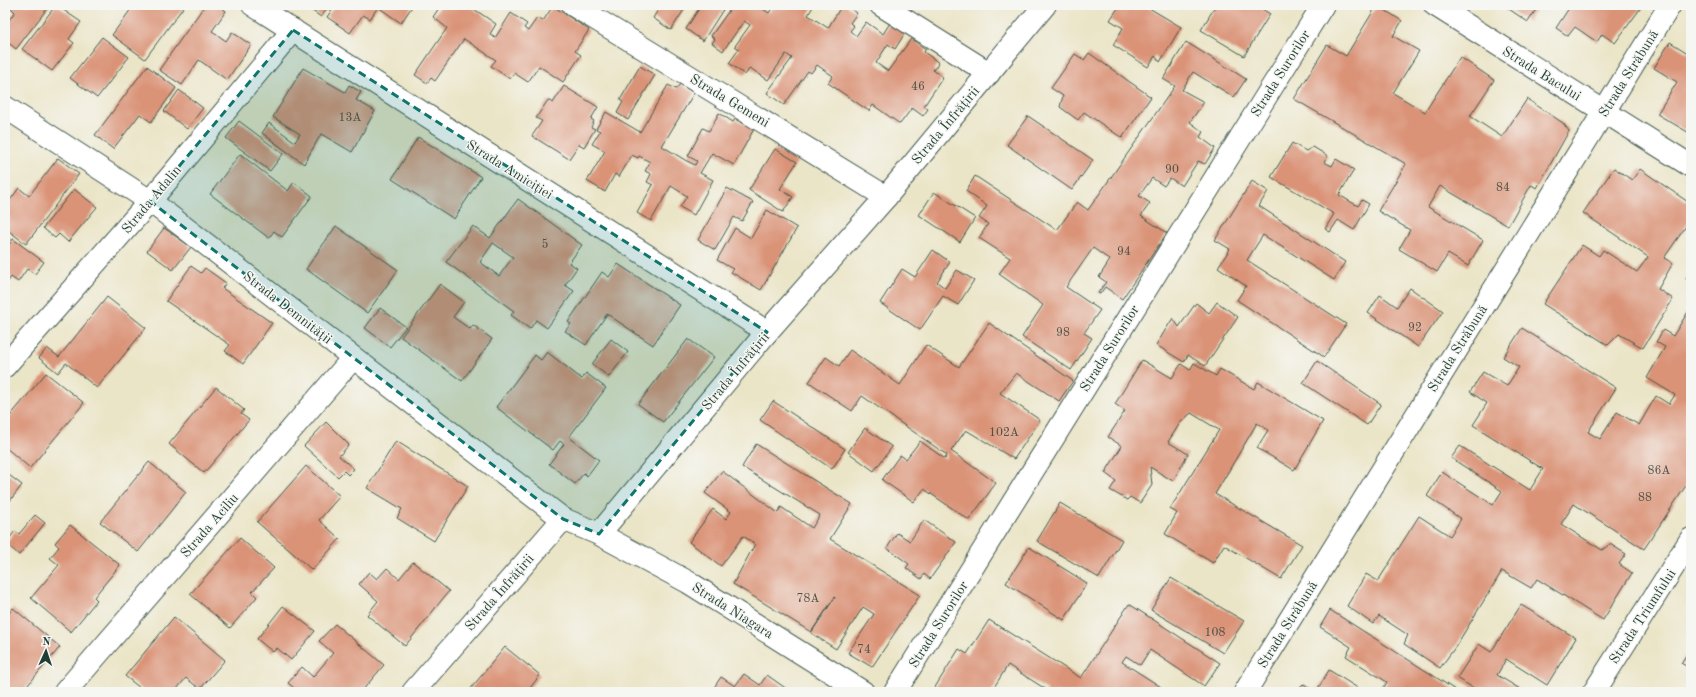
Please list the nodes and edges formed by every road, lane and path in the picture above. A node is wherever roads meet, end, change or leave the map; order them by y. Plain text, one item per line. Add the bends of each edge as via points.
1 (254, 5) edge
2 (573, 5) edge
3 (881, 5) edge
4 (1045, 5) edge
5 (1323, 5) edge
6 (1435, 5) edge
7 (1670, 5) edge
8 (293, 30) junction
9 (989, 73) junction
10 (5, 107) edge
11 (1603, 111) junction
12 (1691, 166) edge
13 (886, 197) junction
14 (150, 201) junction
15 (767, 332) junction
16 (353, 358) junction
17 (5, 366) edge
18 (563, 519) junction
19 (599, 534) junction
20 (1691, 539) edge
21 (65, 692) edge
22 (413, 692) edge
23 (862, 692) edge
24 (896, 692) edge
25 (1245, 692) edge
26 (1594, 692) edge

1 - 8 street, Strada Amiciției
2 - 13 street, Strada Gemeni
3 - 9 street
4 - 9 street, Strada Înfrățirii
5 - 24 street, Strada Surorilor
6 - 11 street, Strada Bacului
7 - 11 street, Strada Străbună
8 - 14 street, Strada Adalin
8 - 15 street, Strada Amiciției
9 - 13 street, Strada Înfrățirii
10 - 14 street, Strada Demnității
11 - 12 street, Strada Bacului
11 - 25 street, Strada Străbună
13 - 15 street, Strada Înfrățirii
14 - 16 street, Strada Demnității
14 - 17 street, Strada Adalin
15 - 19 street, Strada Înfrățirii
16 - 18 street, Strada Demnității
16 - 21 street, Strada Aciliu
18 - 19 street
18 - 22 street, Strada Înfrățirii
19 - 23 street, Strada Niagara via 688,582
20 - 26 street, Strada Triumfului

